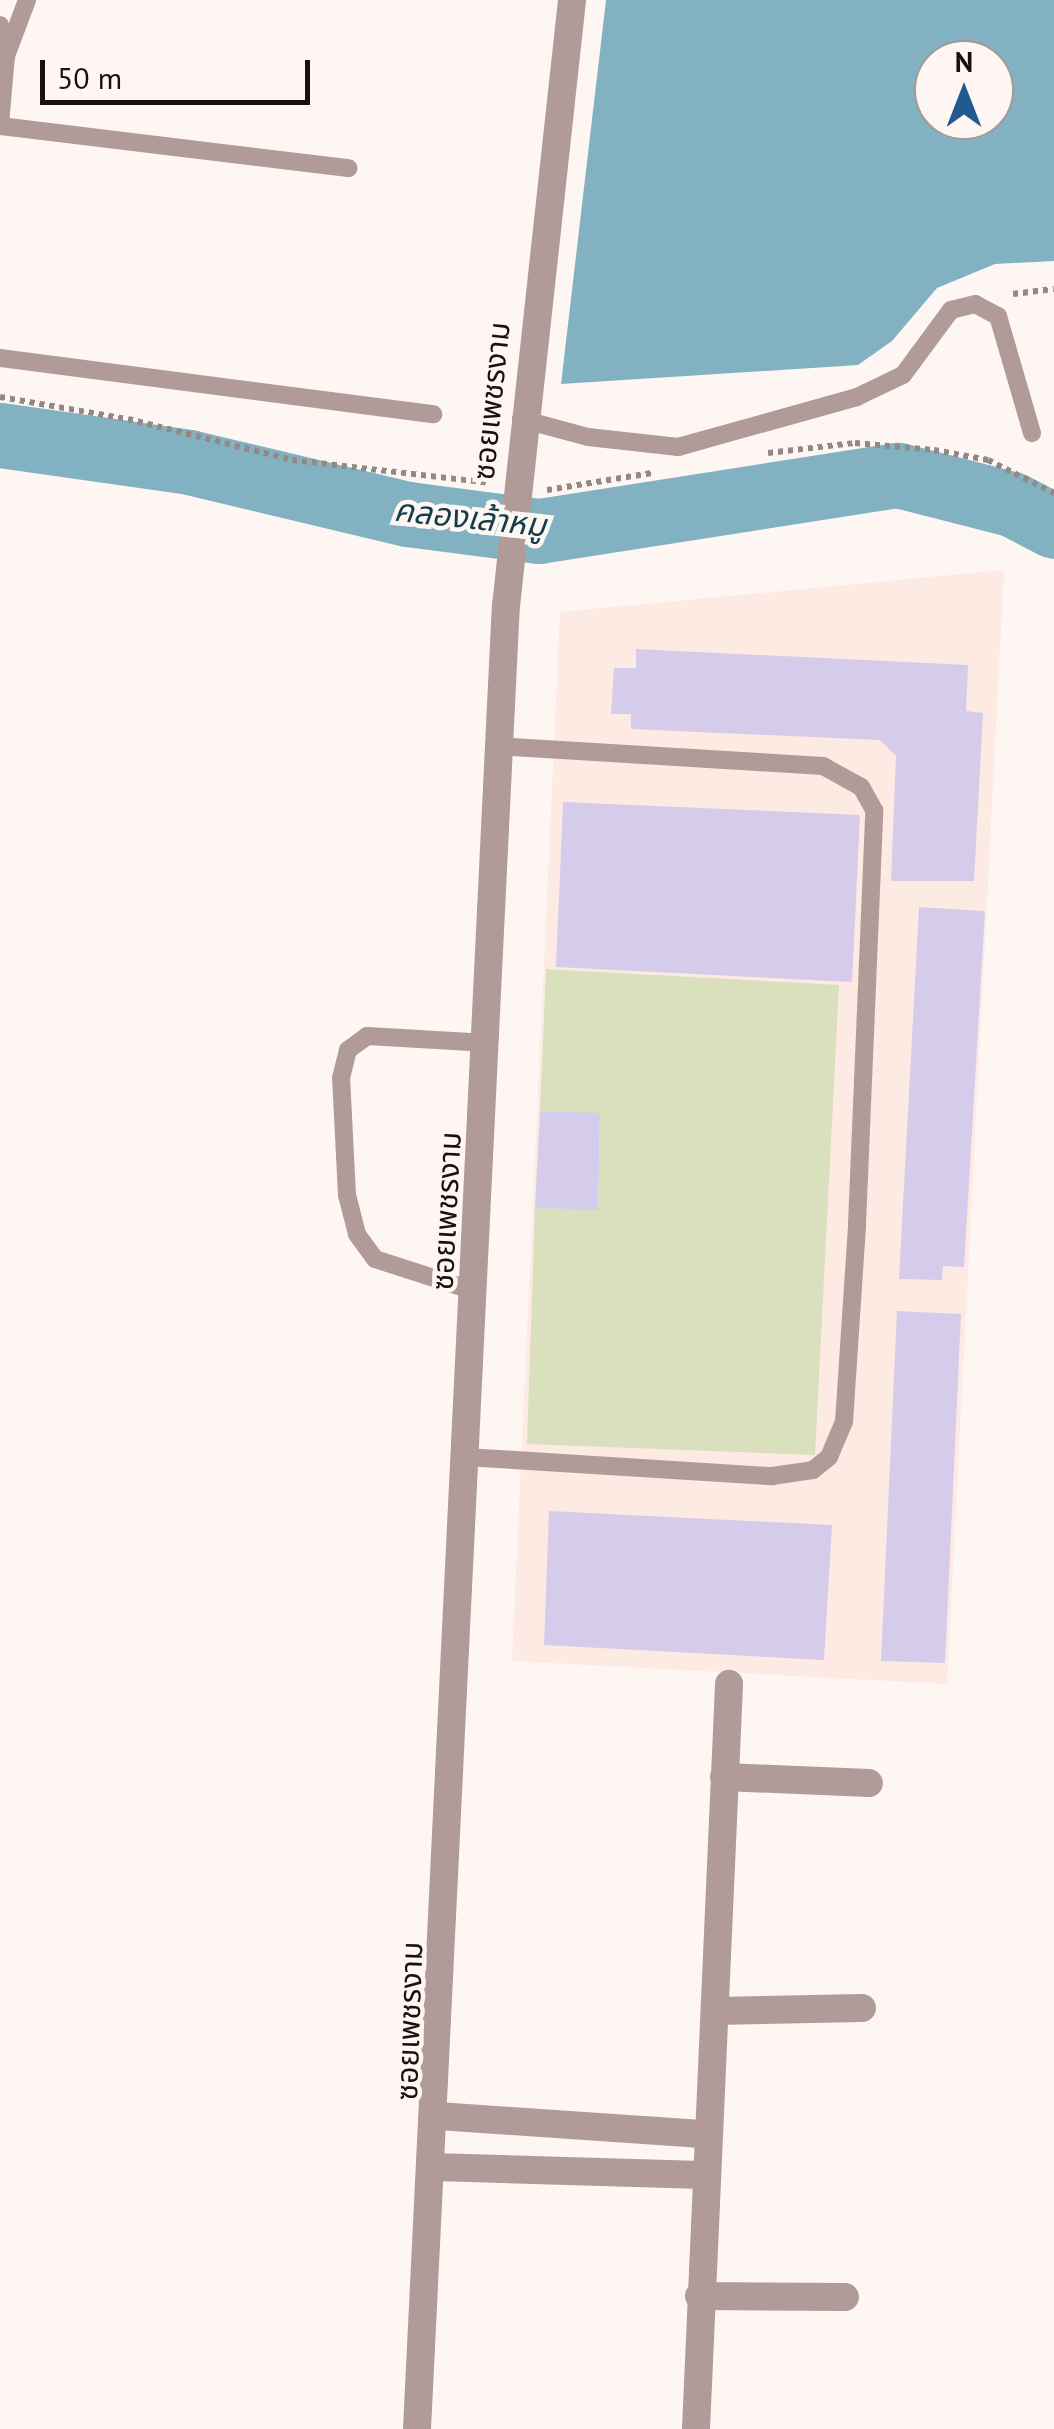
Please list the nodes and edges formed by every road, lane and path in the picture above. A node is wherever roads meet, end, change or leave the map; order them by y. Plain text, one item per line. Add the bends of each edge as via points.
1 (27, 0) edge
2 (572, 0) edge
3 (0, 25) edge
4 (6, 56) junction
5 (0, 125) edge
6 (348, 168) dead end
7 (0, 358) edge
8 (433, 414) dead end
9 (521, 419) junction
10 (1032, 433) dead end
11 (499, 746) junction
12 (488, 1043) junction
13 (474, 1291) junction
14 (466, 1457) junction
15 (728, 1684) dead end
16 (724, 1778) junction
17 (869, 1784) dead end
18 (862, 2008) dead end
19 (716, 2010) junction
20 (438, 2116) junction
21 (705, 2134) junction
22 (434, 2167) junction
23 (702, 2175) junction
24 (699, 2296) junction
25 (845, 2297) dead end
26 (417, 2429) edge
27 (696, 2429) edge

1 - 4 lane
2 - 9 street, ซอยเพชรงาม
3 - 4 lane
4 - 5 lane
5 - 6 lane
7 - 8 lane
9 - 10 lane via 678,447 857,397 904,375 951,310 975,304 998,316
9 - 11 street, ซอยเพชรงาม
11 - 12 street, ซอยเพชรงาม
11 - 14 lane via 823,766 861,788 874,810 857,1224 844,1422 828,1457 813,1470 772,1476
12 - 13 street, ซอยเพชรงาม
12 - 13 lane via 367,1036 348,1050 342,1078 347,1195 357,1234 375,1258
13 - 14 street, ซอยเพชรงาม
14 - 20 street, ซอยเพชรงาม
15 - 16 street
16 - 17 street
16 - 19 street
18 - 19 street
19 - 21 street
20 - 21 street
20 - 22 street, ซอยเพชรงาม
21 - 23 street
22 - 23 street
22 - 26 street, ซอยเพชรงาม
23 - 24 street
24 - 25 street
24 - 27 street

